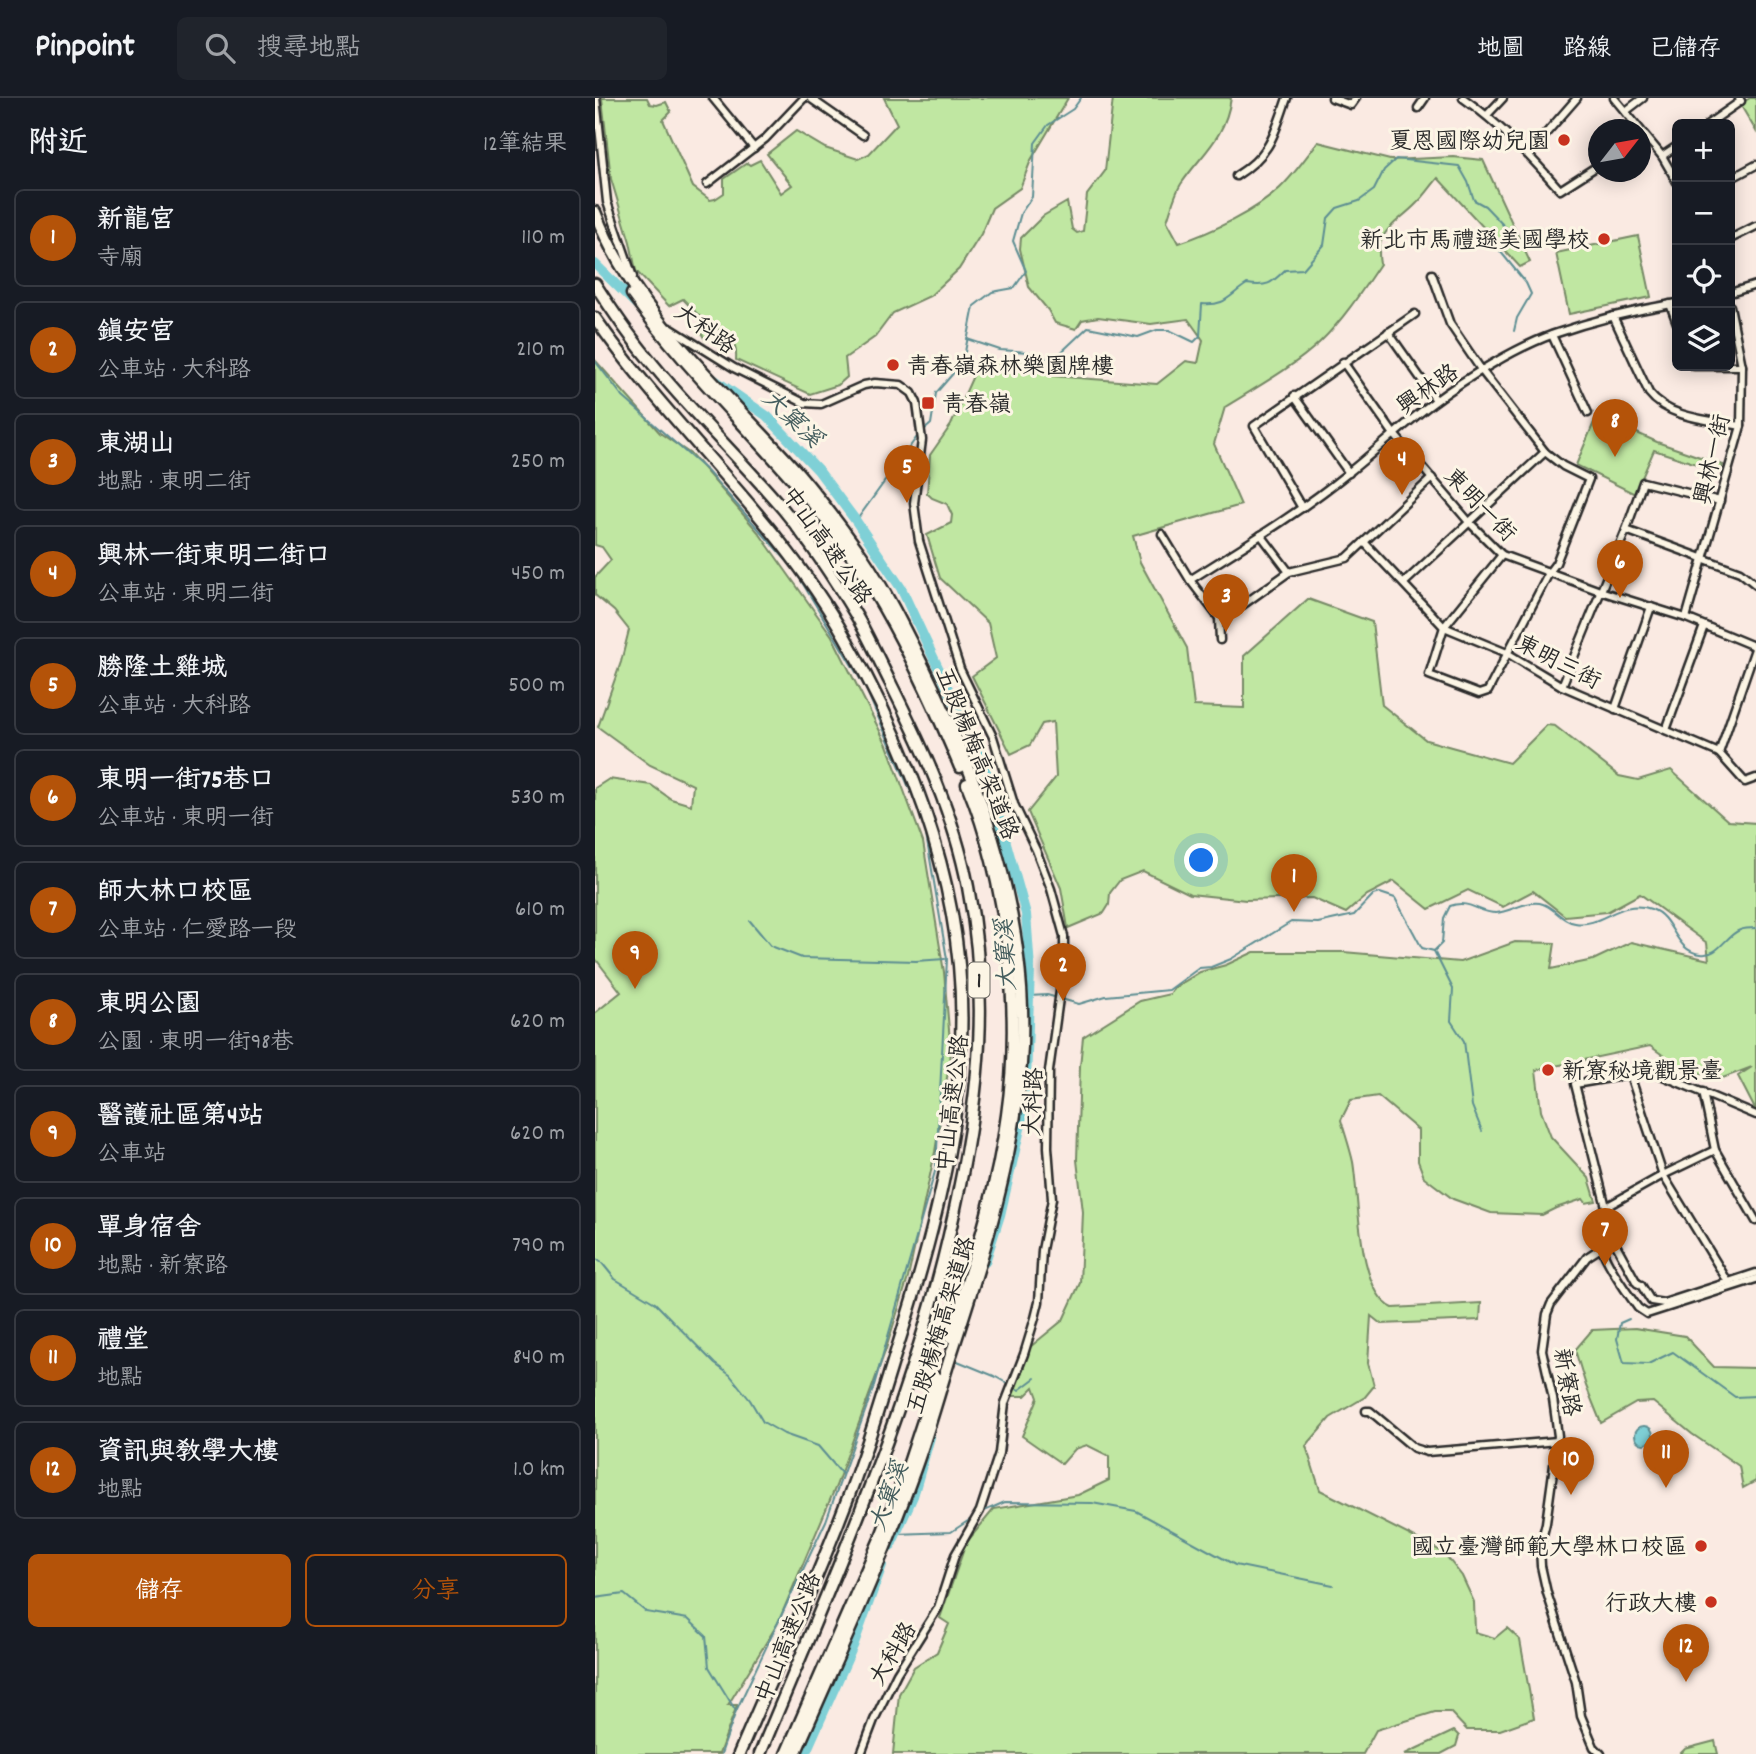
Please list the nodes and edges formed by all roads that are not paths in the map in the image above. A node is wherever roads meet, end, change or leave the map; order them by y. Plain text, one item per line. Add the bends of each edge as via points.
1 (596, 98) edge
2 (713, 98) edge
3 (803, 98) edge
4 (810, 98) edge
5 (1287, 98) edge
6 (1332, 98) edge
7 (1356, 98) edge
8 (1425, 98) edge
9 (1463, 98) edge
10 (1503, 98) edge
11 (1577, 98) edge
12 (1614, 98) edge
13 (1643, 98) edge
14 (1739, 98) edge
15 (1418, 108) dead end
16 (1626, 111) junction
17 (1487, 115) junction
18 (1631, 119) edge
19 (1715, 119) edge
20 (863, 135) dead end
21 (1651, 144) edge
22 (754, 148) junction
23 (1672, 149) edge
24 (1528, 154) junction
25 (1662, 156) junction
26 (1756, 165) edge
27 (1588, 172) edge
28 (1672, 173) edge
29 (1236, 176) dead end
30 (1735, 176) edge
31 (706, 184) dead end
32 (595, 212) edge
33 (1756, 226) edge
34 (595, 229) edge
35 (1735, 236) edge
36 (1432, 274) dead end
37 (595, 284) edge
38 (1756, 285) edge
39 (1735, 291) edge
40 (1672, 304) edge
41 (1730, 308) edge
42 (1415, 314) dead end
43 (1613, 316) junction
44 (595, 318) edge
45 (1388, 332) junction
46 (1552, 334) junction
47 (1343, 362) junction
48 (1735, 366) edge
49 (1742, 366) junction
50 (1482, 371) junction
51 (1294, 396) junction
52 (1436, 400) junction
53 (1588, 412) dead end
54 (1741, 426) junction
55 (1393, 433) junction
56 (1545, 452) junction
57 (1349, 473) junction
58 (1432, 478) junction
59 (1720, 501) junction
60 (1302, 508) junction
61 (1469, 522) junction
62 (1626, 530) junction
63 (1162, 534) dead end
64 (1261, 535) junction
65 (1364, 542) junction
66 (1502, 555) junction
67 (1704, 558) junction
68 (1550, 571) junction
69 (1289, 572) junction
70 (1190, 580) junction
71 (1404, 583) junction
72 (1756, 585) edge
73 (1600, 591) junction
74 (1651, 607) junction
75 (1219, 618) junction
76 (1686, 618) junction
77 (1704, 626) junction
78 (1444, 627) junction
79 (1220, 640) dead end
80 (1756, 647) edge
81 (1507, 653) junction
82 (1562, 686) junction
83 (1615, 709) junction
84 (1666, 730) junction
85 (1719, 752) junction
86 (1756, 778) edge
87 (1630, 1075) junction
88 (1703, 1092) junction
89 (1756, 1115) edge
90 (1715, 1150) junction
91 (1663, 1175) junction
92 (1606, 1207) junction
93 (1756, 1221) edge
94 (1613, 1240) junction
95 (1601, 1247) junction
96 (1756, 1273) edge
97 (1756, 1279) edge
98 (1730, 1285) junction
99 (1366, 1411) dead end
100 (1558, 1441) junction
101 (739, 1754) edge
102 (759, 1754) edge
103 (786, 1754) edge
104 (795, 1754) edge
105 (861, 1754) edge
106 (1601, 1754) edge

1 - 105 street, 大科路 via 604,187 613,221 634,281 664,322 734,368 804,403 821,404 864,385 901,385 917,403 922,440 914,503 919,541 960,669 993,737 1014,804 1051,889 1065,949 1049,1071 1052,1199 1042,1250 1039,1302 1005,1403 999,1453 980,1511 955,1555 938,1608 897,1673
2 - 22 street
3 - 22 street
4 - 20 street
5 - 29 street via 1262,157
6 - 7 street via 1351,104
8 - 15 street
9 - 17 street
10 - 17 street
11 - 24 street
12 - 16 street
13 - 16 street
14 - 19 street via 1741,101
16 - 18 street
17 - 24 street
21 - 25 street
22 - 31 street
23 - 25 street
24 - 27 street via 1560,190
25 - 28 street
26 - 30 street
32 - 104 highway, 五股楊梅高架道路 / 1 via 614,253 649,306 702,372 823,503 886,594 940,702 985,811 1013,921 1021,1061 1015,1119 985,1249 914,1474
33 - 35 street
34 - 103 highway, 五股楊梅高架道路 / 1 via 656,328 807,496 855,561 897,631 969,789 1004,923 1013,1059 1007,1116 981,1236 906,1472 852,1608
36 - 50 street via 1450,324
37 - 102 highway, 中山高速公路 / 1 via 647,358 785,512 856,616 913,728 946,806 968,888 978,958 978,1079 948,1246 887,1444
38 - 39 street
40 - 43 street, 興林路
41 - 49 street, 興林一街
42 - 45 street
43 - 46 street, 興林路
43 - 54 street via 1657,403 1675,412
44 - 101 highway, 中山高速公路 / 1 via 772,530 844,634 897,738 937,847 959,965 958,1084 926,1257 843,1511
45 - 47 street
45 - 52 street
46 - 50 street, 興林路
46 - 53 street
47 - 51 street
47 - 55 street, 東明一街
48 - 49 street
49 - 54 street, 興林一街
50 - 52 street, 興林路
50 - 56 street
51 - 57 street
51 - 60 street via 1254,426
52 - 55 street, 興林路
54 - 59 street, 興林一街
55 - 57 street, 興林路
55 - 58 street, 東明一街
56 - 61 street
56 - 68 street via 1589,479
57 - 60 street, 興林路
58 - 61 street, 東明一街
58 - 65 street
59 - 62 street via 1643,482
59 - 67 street, 興林一街
60 - 64 street, 興林路
61 - 66 street, 東明一街
61 - 71 street
62 - 67 street
62 - 73 street
63 - 70 street
64 - 69 street
64 - 70 street, 興林路
65 - 69 street via 1347,558
65 - 71 street, 東明三街
66 - 68 street, 東明一街
66 - 78 street
67 - 72 street via 1740,572
67 - 76 street, 興林一街
68 - 73 street, 東明一街
68 - 81 street
69 - 75 street
70 - 75 street
71 - 78 street, 東明三街
73 - 74 street, 東明一街
73 - 82 street
74 - 76 street, 東明一街
74 - 83 street
75 - 79 street
76 - 77 street, 東明一街
77 - 80 street, 東明一街
77 - 84 street
78 - 81 street, 東明三街
78 - 81 street via 1429,675 1479,694 1488,691
80 - 85 street
81 - 82 street, 東明三街
82 - 83 street, 東明三街
83 - 84 street, 東明三街
84 - 85 street, 東明三街
85 - 86 street, 東明三街 via 1745,782
87 - 88 street via 1651,1071
87 - 91 street
87 - 92 street via 1575,1084
88 - 89 street
88 - 90 street
90 - 91 street
90 - 93 street
91 - 92 street
91 - 98 street
92 - 94 street via 1604,1223
92 - 95 street via 1596,1221
94 - 95 street, 新寮路
94 - 98 street via 1637,1283 1654,1302
95 - 98 street via 1643,1312 1652,1313
95 - 100 street, 新寮路 via 1587,1257 1547,1314 1542,1350
96 - 98 street
97 - 98 street
99 - 100 street via 1414,1448 1427,1452
100 - 106 street, 新寮路 via 1539,1547 1541,1566 1576,1682 1581,1717

